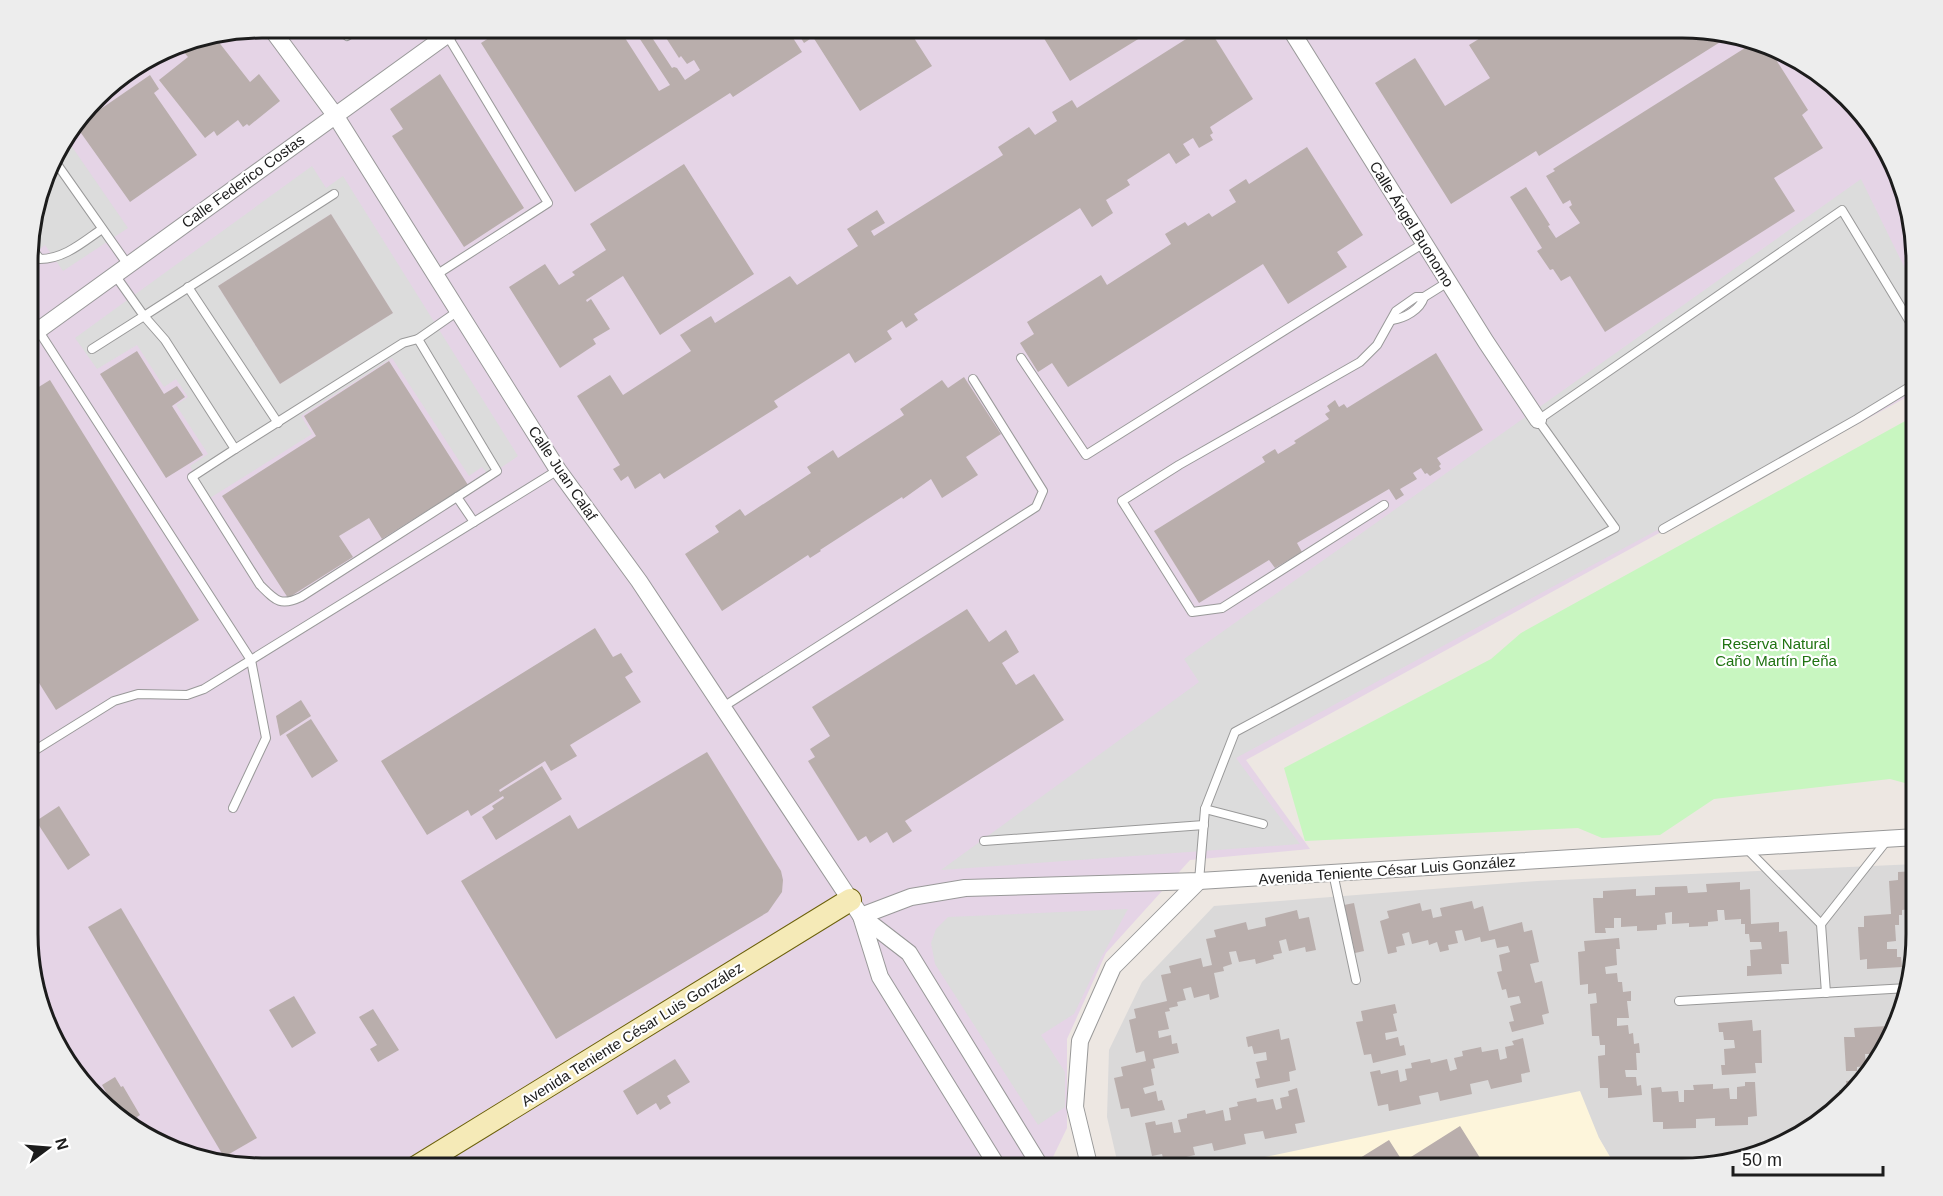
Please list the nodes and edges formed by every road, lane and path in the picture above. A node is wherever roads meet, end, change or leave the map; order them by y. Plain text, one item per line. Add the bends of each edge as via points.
1 (278, 38) edge
2 (443, 38) edge
3 (457, 38) edge
4 (1296, 38) edge
5 (335, 115) junction
6 (59, 167) edge
7 (334, 194) dead end
8 (102, 229) junction
9 (1424, 243) junction
10 (38, 256) edge
11 (121, 270) junction
12 (436, 275) junction
13 (1448, 282) junction
14 (188, 287) junction
15 (458, 311) junction
16 (144, 316) junction
17 (1906, 316) edge
18 (38, 324) edge
19 (38, 337) edge
20 (418, 339) junction
21 (92, 349) dead end
22 (1021, 358) dead end
23 (974, 379) dead end
24 (1906, 389) edge
25 (1538, 420) junction
26 (278, 423) junction
27 (235, 449) junction
28 (558, 470) junction
29 (457, 497) junction
30 (1384, 505) dead end
31 (474, 522) junction
32 (1663, 529) dead end
33 (251, 660) junction
34 (723, 707) junction
35 (38, 748) edge
36 (233, 808) dead end
37 (1205, 809) junction
38 (1263, 824) dead end
39 (1204, 825) junction
40 (1906, 838) edge
41 (1889, 839) junction
42 (984, 841) dead end
43 (1746, 848) junction
44 (1333, 873) junction
45 (1199, 881) junction
46 (856, 908) junction
47 (1821, 924) junction
48 (1356, 980) dead end
49 (1899, 989) edge
50 (1826, 993) junction
51 (1679, 1001) dead end
52 (432, 1158) edge
53 (992, 1158) edge
54 (1035, 1158) edge
55 (1087, 1158) edge

1 - 5 street, Calle Juan Calaf
2 - 5 street, Calle Federico Costas
3 - 12 lane via 548,203
4 - 9 street, Calle Ángel Buonomo
5 - 11 street, Calle Federico Costas
5 - 12 street, Calle Juan Calaf
6 - 8 lane
7 - 14 lane
8 - 10 lane via 63,255 48,259
8 - 11 lane
9 - 13 street, Calle Ángel Buonomo
9 - 22 lane via 1086,455
11 - 16 lane
11 - 18 street, Calle Federico Costas
12 - 15 street, Calle Juan Calaf
13 - 25 street, Calle Ángel Buonomo
13 - 30 lane via 1396,311 1377,345 1360,362 1122,501 1192,612 1222,608
14 - 16 lane
14 - 26 lane
15 - 20 lane
15 - 28 street, Calle Juan Calaf
16 - 21 lane
16 - 27 lane via 165,340
17 - 25 lane via 1842,210
19 - 33 lane
20 - 26 lane via 403,343
20 - 29 lane via 497,471
23 - 34 lane via 1043,490 1036,507
24 - 32 lane
25 - 37 lane via 1615,528 1234,732
26 - 27 lane
27 - 29 lane via 192,477 260,585 281,602 301,597
28 - 31 lane
28 - 34 street, Calle Juan Calaf via 639,581
29 - 31 lane
31 - 33 lane
33 - 35 lane via 187,695 138,694 114,701
33 - 36 lane via 266,738
34 - 46 street, Calle Juan Calaf
37 - 38 lane
37 - 39 lane
39 - 42 lane
39 - 45 lane
40 - 41 street, Avenida Teniente César Luis González
41 - 43 street, Avenida Teniente César Luis González
41 - 47 lane
43 - 44 street, Avenida Teniente César Luis González
43 - 47 lane
44 - 45 street, Avenida Teniente César Luis González
44 - 48 lane
45 - 46 street, Avenida Teniente César Luis González via 965,888
45 - 55 street via 1113,967 1080,1041 1075,1107
46 - 52 street, Avenida Teniente César Luis González
46 - 53 street via 880,977
46 - 54 street via 909,953
47 - 50 lane
49 - 50 lane
50 - 51 lane

